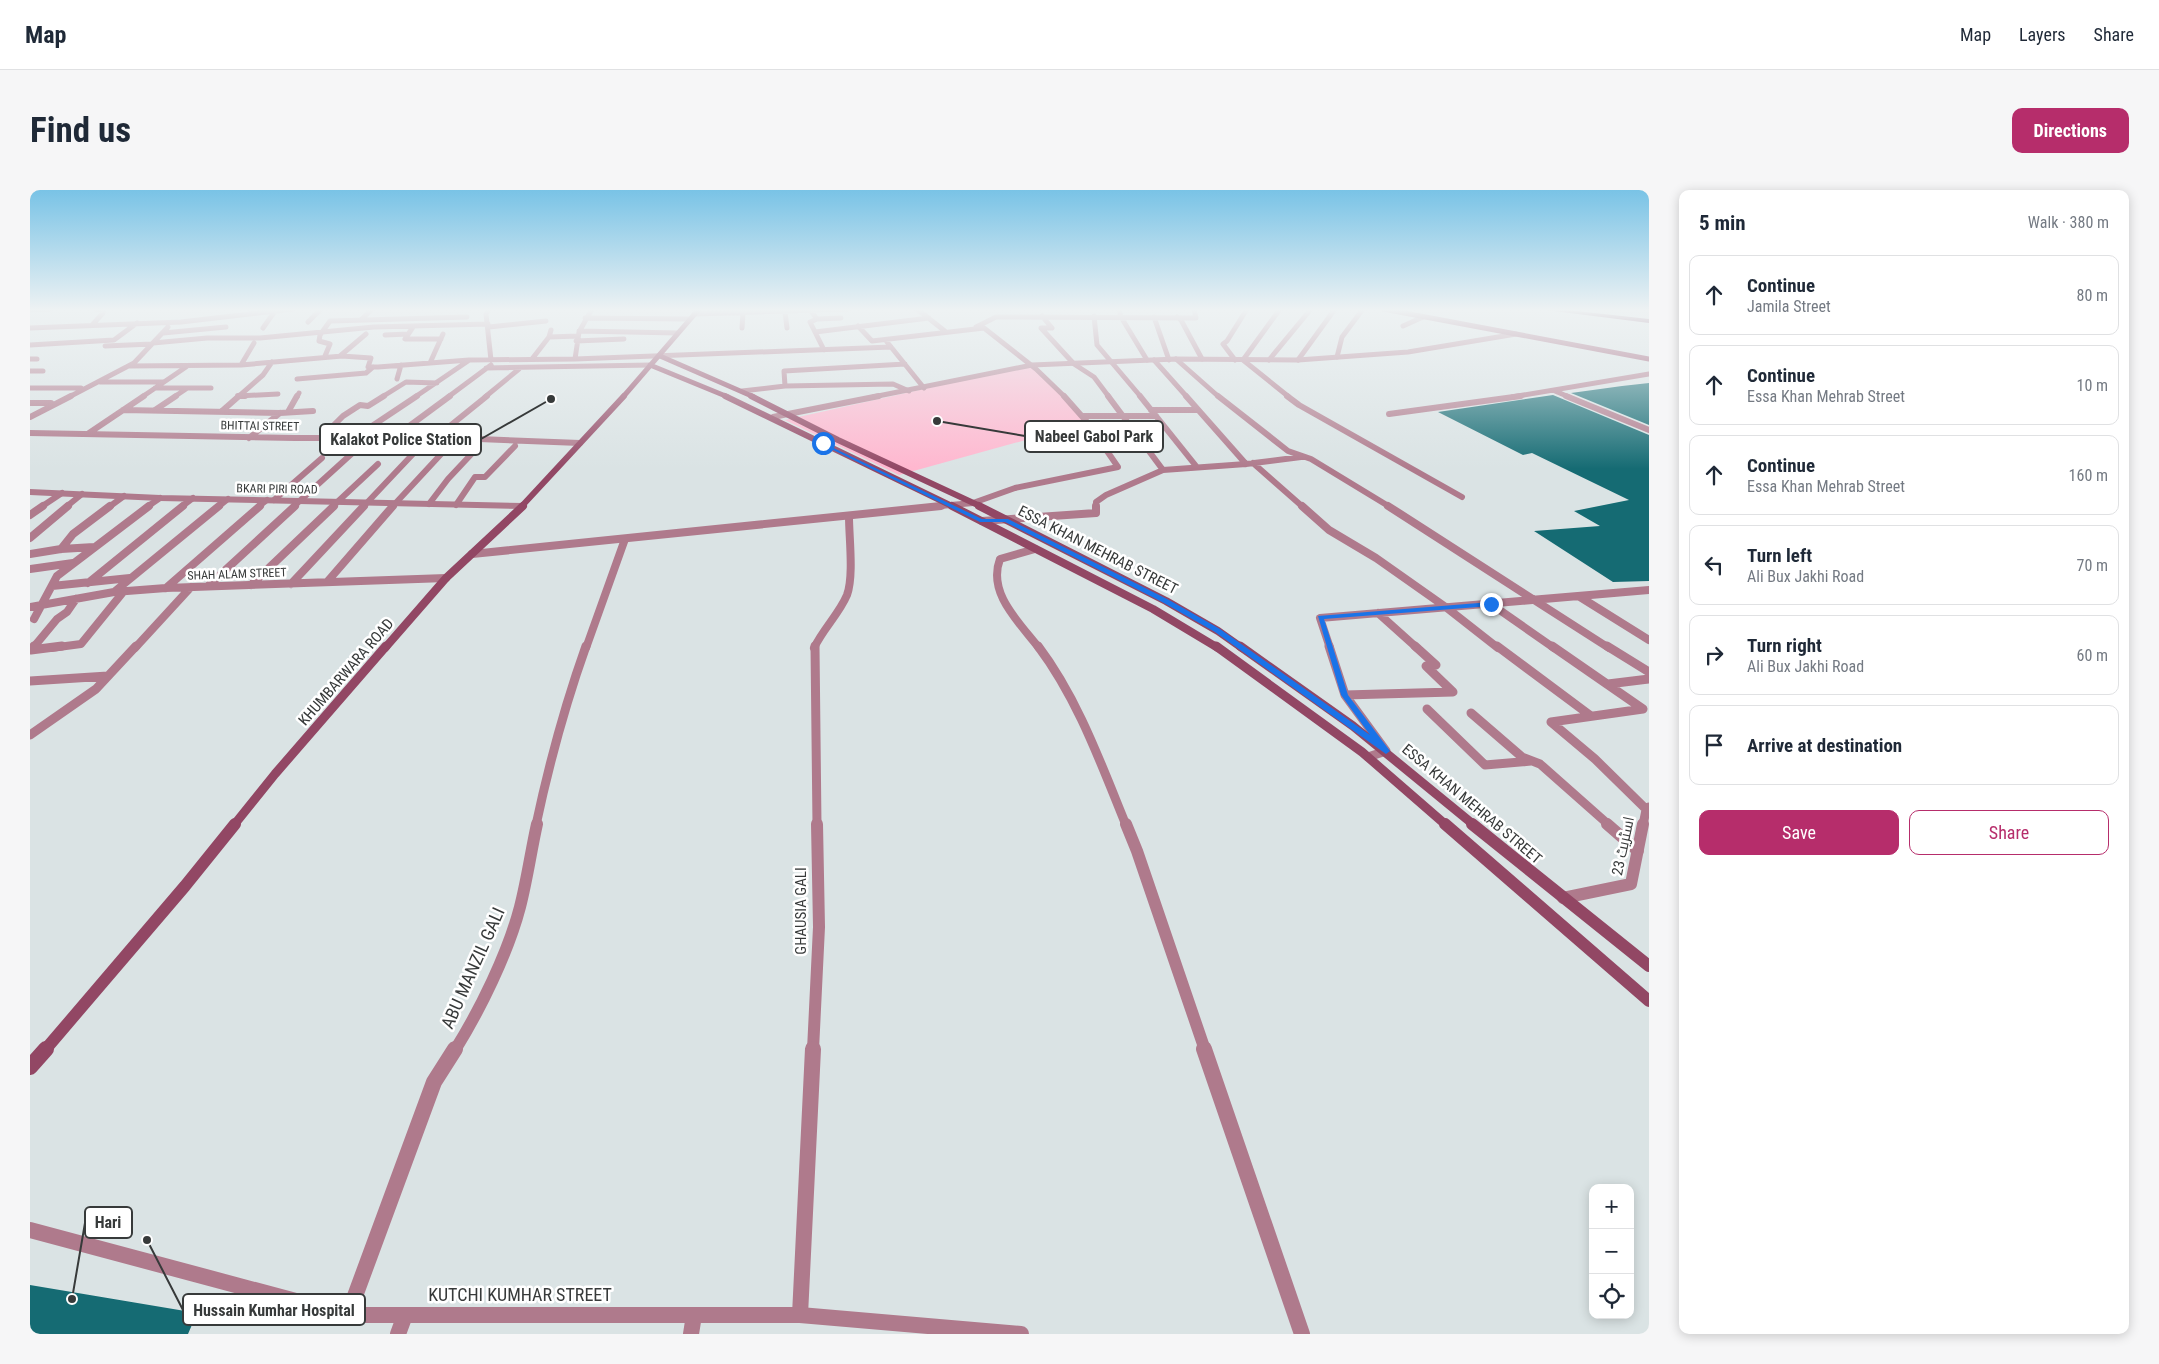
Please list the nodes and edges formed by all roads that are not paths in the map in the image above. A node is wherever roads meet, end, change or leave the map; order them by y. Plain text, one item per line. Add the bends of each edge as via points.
1 (135, 362) edge
2 (243, 362) edge
3 (268, 362) edge
4 (272, 362) edge
5 (369, 362) edge
6 (438, 362) edge
7 (465, 362) edge
8 (494, 362) edge
9 (653, 362) edge
10 (677, 362) edge
11 (833, 362) edge
12 (1029, 362) edge
13 (1105, 362) edge
14 (1113, 362) edge
15 (1156, 362) edge
16 (1177, 362) edge
17 (1246, 362) edge
18 (430, 363) joint
19 (905, 364) joint
20 (1074, 364) junction
21 (241, 365) junction
22 (401, 365) junction
23 (650, 365) junction
24 (1032, 365) junction
25 (128, 366) junction
26 (186, 367) junction
27 (373, 367) junction
28 (486, 368) junction
29 (519, 368) junction
30 (836, 368) junction
31 (43, 370) dead end
32 (30, 371) edge
33 (366, 373) junction
34 (449, 374) junction
35 (459, 374) dead end
36 (1649, 374) edge
37 (468, 375) dead end
38 (477, 375) junction
39 (297, 379) dead end
40 (397, 379) dead end
41 (54, 380) dead end
42 (361, 381) dead end
43 (98, 382) junction
44 (163, 382) junction
45 (437, 383) junction
46 (785, 386) junction
47 (30, 388) edge
48 (45, 388) junction
49 (87, 388) junction
50 (154, 388) junction
51 (187, 388) junction
52 (211, 388) dead end
53 (924, 388) junction
54 (742, 391) junction
55 (909, 391) junction
56 (1555, 391) junction
57 (299, 393) dead end
58 (278, 394) dead end
59 (238, 396) junction
60 (30, 403) edge
61 (55, 403) junction
62 (123, 410) junction
63 (155, 410) junction
64 (1151, 410) junction
65 (1197, 410) junction
66 (222, 411) junction
67 (313, 411) dead end
68 (288, 412) junction
69 (280, 413) junction
70 (788, 414) junction
71 (1388, 414) dead end
72 (1082, 416) junction
73 (1122, 416) junction
74 (1156, 416) junction
75 (30, 417) edge
76 (773, 417) junction
77 (334, 425) dead end
78 (1649, 430) edge
79 (30, 433) edge
80 (89, 433) junction
81 (249, 438) junction
82 (354, 438) junction
83 (369, 438) junction
84 (393, 438) junction
85 (431, 438) junction
86 (580, 443) junction
87 (462, 446) dead end
88 (515, 446) dead end
89 (443, 452) dead end
90 (1304, 456) junction
91 (322, 458) dead end
92 (1250, 463) junction
93 (378, 464) dead end
94 (1196, 466) junction
95 (1162, 470) junction
96 (908, 473) junction
97 (896, 478) junction
98 (30, 492) edge
99 (62, 493) junction
100 (82, 494) junction
101 (124, 496) junction
102 (1462, 497) dead end
103 (160, 498) junction
104 (194, 498) junction
105 (228, 499) junction
106 (270, 500) junction
107 (301, 501) junction
108 (336, 502) junction
109 (369, 503) junction
110 (396, 503) junction
111 (429, 504) junction
112 (973, 504) junction
113 (456, 505) junction
114 (523, 506) junction
115 (954, 506) junction
116 (30, 515) edge
117 (850, 517) junction
118 (982, 521) junction
119 (1006, 521) junction
120 (30, 538) edge
121 (625, 539) junction
122 (95, 547) junction
123 (61, 549) junction
124 (1035, 549) junction
125 (30, 554) edge
126 (472, 554) junction
127 (74, 563) junction
128 (30, 569) edge
129 (131, 578) junction
130 (446, 578) junction
131 (326, 582) junction
132 (88, 583) junction
133 (291, 584) junction
134 (251, 585) junction
135 (52, 586) junction
136 (208, 586) junction
137 (191, 587) junction
138 (166, 588) junction
139 (1649, 590) edge
140 (119, 592) junction
141 (1640, 592) junction
142 (1580, 597) junction
143 (1649, 598) edge
144 (76, 599) junction
145 (1534, 601) junction
146 (43, 604) junction
147 (1491, 604) junction
148 (30, 607) edge
149 (1447, 608) junction
150 (1378, 613) junction
151 (34, 619) dead end
152 (1649, 640) edge
153 (1649, 672) edge
154 (108, 676) junction
155 (1649, 679) edge
156 (30, 681) edge
157 (1608, 684) junction
158 (1345, 695) junction
159 (1427, 709) dead end
160 (1471, 713) dead end
161 (1591, 716) junction
162 (30, 725) edge
163 (44, 725) junction
164 (30, 735) edge
165 (1386, 751) junction
166 (1368, 757) junction
167 (1532, 761) junction
168 (1648, 810) edge
169 (1638, 852) junction
170 (1563, 898) junction
171 (1649, 966) edge
172 (1649, 1001) edge
173 (30, 1067) edge
174 (30, 1230) edge
175 (348, 1315) junction
176 (405, 1315) junction
177 (694, 1315) junction
178 (800, 1315) junction
179 (398, 1334) edge
180 (692, 1334) edge
181 (1021, 1334) edge
182 (1302, 1334) edge

1 - 25 street
2 - 21 street
3 - 21 street
4 - 59 street via 263,375
5 - 27 street via 368,366
6 - 18 street
7 - 34 street
8 - 28 street
9 - 23 main road, KHUMBARWARA ROAD
10 - 54 main road, ESSA KHAN MEHRAB STREET
11 - 30 street
12 - 24 street
13 - 20 street
14 - 64 street
15 - 65 street
16 - 90 street via 1288,451
17 - 102 street via 1299,405
18 - 22 street
19 - 30 street
19 - 53 street
20 - 24 street
20 - 73 street via 1094,377
21 - 26 street
22 - 27 street
22 - 40 street
23 - 29 street
23 - 76 main road, ESSA KHAN MEHRAB STREET
23 - 86 main road, KHUMBARWARA ROAD
24 - 53 street
24 - 72 street
25 - 26 street
25 - 43 street
26 - 44 street
27 - 33 street
28 - 29 street
28 - 38 street
29 - 85 street
30 - 46 street via 784,371
31 - 32 street
33 - 39 street
33 - 42 street
34 - 35 street
34 - 45 street
36 - 56 street
37 - 38 street
38 - 84 street
41 - 48 street
43 - 44 street
43 - 49 street
44 - 50 street
45 - 77 street via 406,382 368,406 360,405
45 - 82 street
46 - 54 street
46 - 55 street via 893,384
47 - 48 street
48 - 49 street
49 - 61 street
50 - 51 street
50 - 62 street
51 - 52 street
51 - 63 street
53 - 55 street
54 - 70 main road, ESSA KHAN MEHRAB STREET
55 - 70 street
56 - 71 street
56 - 78 street
57 - 68 street
58 - 59 street
59 - 66 street
60 - 61 street
61 - 75 street
62 - 63 street
62 - 80 street
63 - 66 street
64 - 65 street
64 - 74 street
65 - 92 street
66 - 69 street
67 - 68 street
68 - 69 street
69 - 81 street
70 - 76 street
70 - 96 main road, ESSA KHAN MEHRAB STREET
72 - 73 street
72 - 112 street via 1118,467 1015,488
73 - 74 street
73 - 95 street
74 - 94 street
76 - 97 main road, ESSA KHAN MEHRAB STREET
79 - 80 street, BHITTAI STREET
80 - 81 street, BHITTAI STREET
81 - 82 street, BHITTAI STREET
82 - 83 street, BHITTAI STREET
83 - 84 street, BHITTAI STREET
83 - 107 street
84 - 85 street, BHITTAI STREET
85 - 86 street, BHITTAI STREET
85 - 109 street
86 - 114 main road, KHUMBARWARA ROAD
87 - 111 street via 478,447
88 - 113 street via 485,477 476,477
89 - 110 street
90 - 92 street
90 - 145 street via 1352,483
91 - 106 street
92 - 94 street
92 - 149 street via 1323,526 1376,558
93 - 108 street
94 - 95 street
95 - 119 street via 1106,495 1096,502 1096,513
96 - 97 main road
96 - 112 main road, ESSA KHAN MEHRAB STREET
97 - 115 main road, ESSA KHAN MEHRAB STREET
98 - 99 street, BKARI PIRI ROAD
99 - 100 street, BKARI PIRI ROAD
99 - 116 street
100 - 101 street, BKARI PIRI ROAD
100 - 120 street
101 - 103 street, BKARI PIRI ROAD
101 - 123 street via 73,534
103 - 104 street, BKARI PIRI ROAD
103 - 122 street
104 - 105 street, BKARI PIRI ROAD
104 - 132 street
105 - 106 street, BKARI PIRI ROAD
105 - 129 street
106 - 107 street, BKARI PIRI ROAD
106 - 138 street
107 - 108 street, BKARI PIRI ROAD
107 - 136 street
108 - 109 street, BKARI PIRI ROAD
108 - 134 street
109 - 110 street, BKARI PIRI ROAD
109 - 133 street
110 - 111 street, BKARI PIRI ROAD
110 - 131 street
111 - 113 street, BKARI PIRI ROAD
112 - 115 street
112 - 119 main road, ESSA KHAN MEHRAB STREET
113 - 114 street, BKARI PIRI ROAD
114 - 126 main road, KHUMBARWARA ROAD
115 - 117 street
115 - 118 main road, ESSA KHAN MEHRAB STREET
117 - 121 street
117 - 178 street, GHAUSIA GALI via 847,594 814,648 819,927
118 - 119 street
118 - 124 main road, ESSA KHAN MEHRAB STREET
119 - 165 main road, ESSA KHAN MEHRAB STREET via 1218,630
121 - 126 street
121 - 175 street, ABU MANZIL GALI via 568,696 548,767 520,907 505,950 468,1029 434,1082
122 - 123 street
122 - 127 street
123 - 125 street
124 - 166 main road, ESSA KHAN MEHRAB STREET via 1170,618 1224,651
124 - 182 street via 1000,559 996,572 1001,598 1047,658 1085,726 1137,851
126 - 130 main road, KHUMBARWARA ROAD
127 - 128 street
127 - 135 street via 57,576
129 - 132 street
129 - 140 street
130 - 131 street, SHAH ALAM STREET
130 - 173 main road, KHUMBARWARA ROAD via 275,774 179,894
131 - 133 street, SHAH ALAM STREET
132 - 135 street
133 - 134 street, SHAH ALAM STREET
134 - 136 street, SHAH ALAM STREET
135 - 146 street
136 - 137 street, SHAH ALAM STREET
137 - 138 street, SHAH ALAM STREET
137 - 154 street
138 - 140 street, SHAH ALAM STREET
139 - 141 street
140 - 144 street, SHAH ALAM STREET
140 - 144 street via 81,644 31,650
141 - 142 street
141 - 143 street
142 - 145 street
142 - 152 street
144 - 146 street, SHAH ALAM STREET
145 - 147 street
145 - 153 street
146 - 148 street, SHAH ALAM STREET
146 - 151 street
147 - 149 street
147 - 157 street
149 - 150 street
149 - 161 street
150 - 158 street via 1320,618
150 - 158 street via 1436,665 1426,666 1453,692
154 - 156 street
154 - 163 street via 96,689
155 - 157 street
157 - 161 street via 1643,709
158 - 165 street
159 - 167 street via 1485,765
160 - 167 street via 1522,757
161 - 168 street via 1551,722
162 - 163 street
163 - 164 street
165 - 166 street
165 - 170 main road, ESSA KHAN MEHRAB STREET
166 - 172 main road, ESSA KHAN MEHRAB STREET
167 - 169 street via 1540,764
168 - 169 street, اسٹریٹ 23
169 - 170 street, اسٹریٹ 23 via 1631,884
170 - 171 main road, ESSA KHAN MEHRAB STREET
174 - 175 street, KUTCHI KUMHAR STREET
175 - 176 street, KUTCHI KUMHAR STREET
176 - 177 street, KUTCHI KUMHAR STREET
176 - 179 street
177 - 178 street, KUTCHI KUMHAR STREET
177 - 180 street
178 - 181 street, KUTCHI KUMHAR STREET

